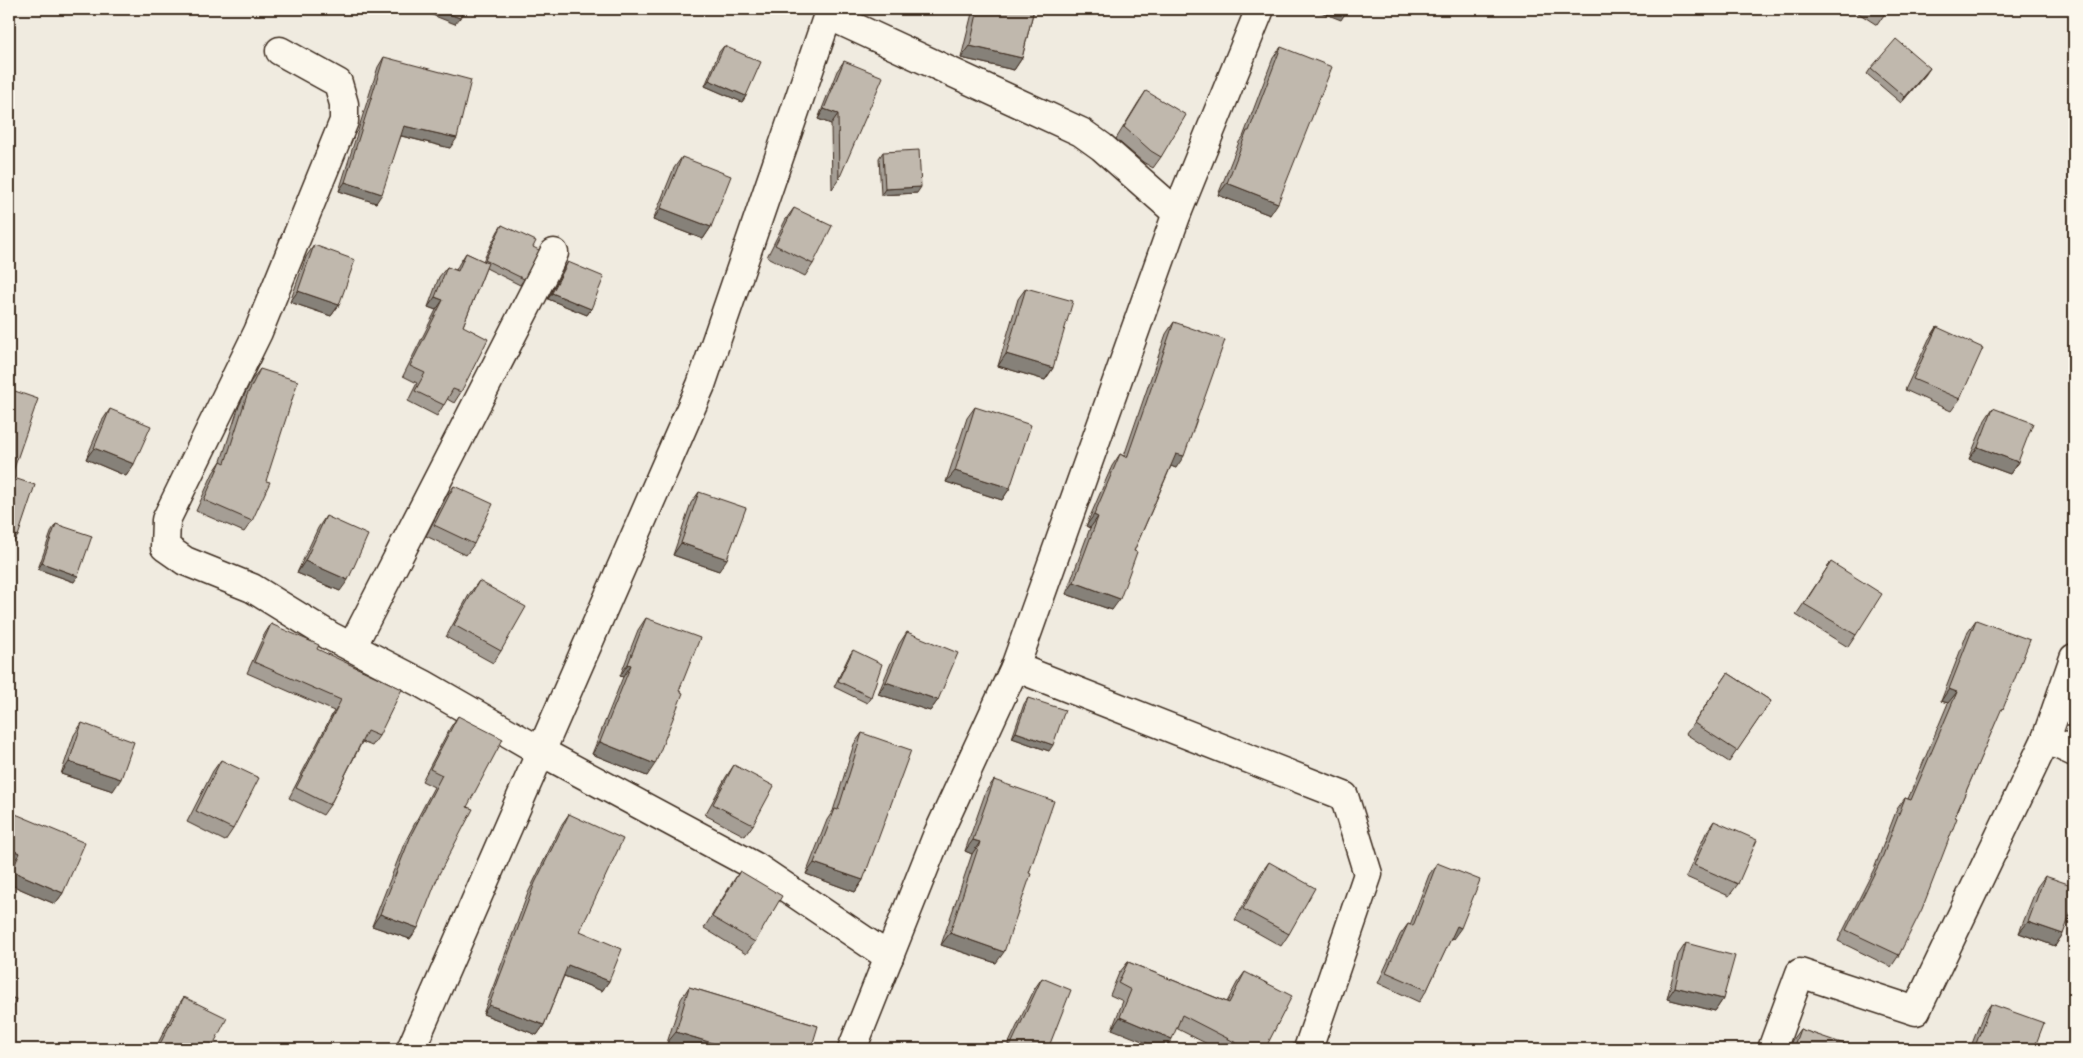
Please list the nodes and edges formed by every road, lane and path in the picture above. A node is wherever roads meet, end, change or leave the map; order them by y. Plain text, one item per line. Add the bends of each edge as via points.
1 (1260, 9) edge
2 (829, 12) edge
3 (280, 51) dead end
4 (1178, 213) junction
5 (554, 253) dead end
6 (352, 647) junction
7 (2074, 658) edge
8 (1015, 667) junction
9 (2046, 739) junction
10 (540, 752) junction
11 (2074, 752) edge
12 (889, 957) junction
13 (411, 1049) edge
14 (852, 1049) edge
15 (1308, 1049) edge
16 (1772, 1049) edge

1 - 4 street
2 - 4 street via 1081,132
2 - 10 street via 701,385
3 - 6 street via 338,84 344,104 344,121 258,332 166,520 165,547 184,561 252,588
4 - 8 street
5 - 6 street
6 - 10 street
7 - 9 street
8 - 12 street via 937,836
8 - 15 street via 1344,796 1368,874
9 - 11 street
9 - 16 street via 1916,1011 1800,973
10 - 12 street via 756,868
10 - 13 street
12 - 14 street

